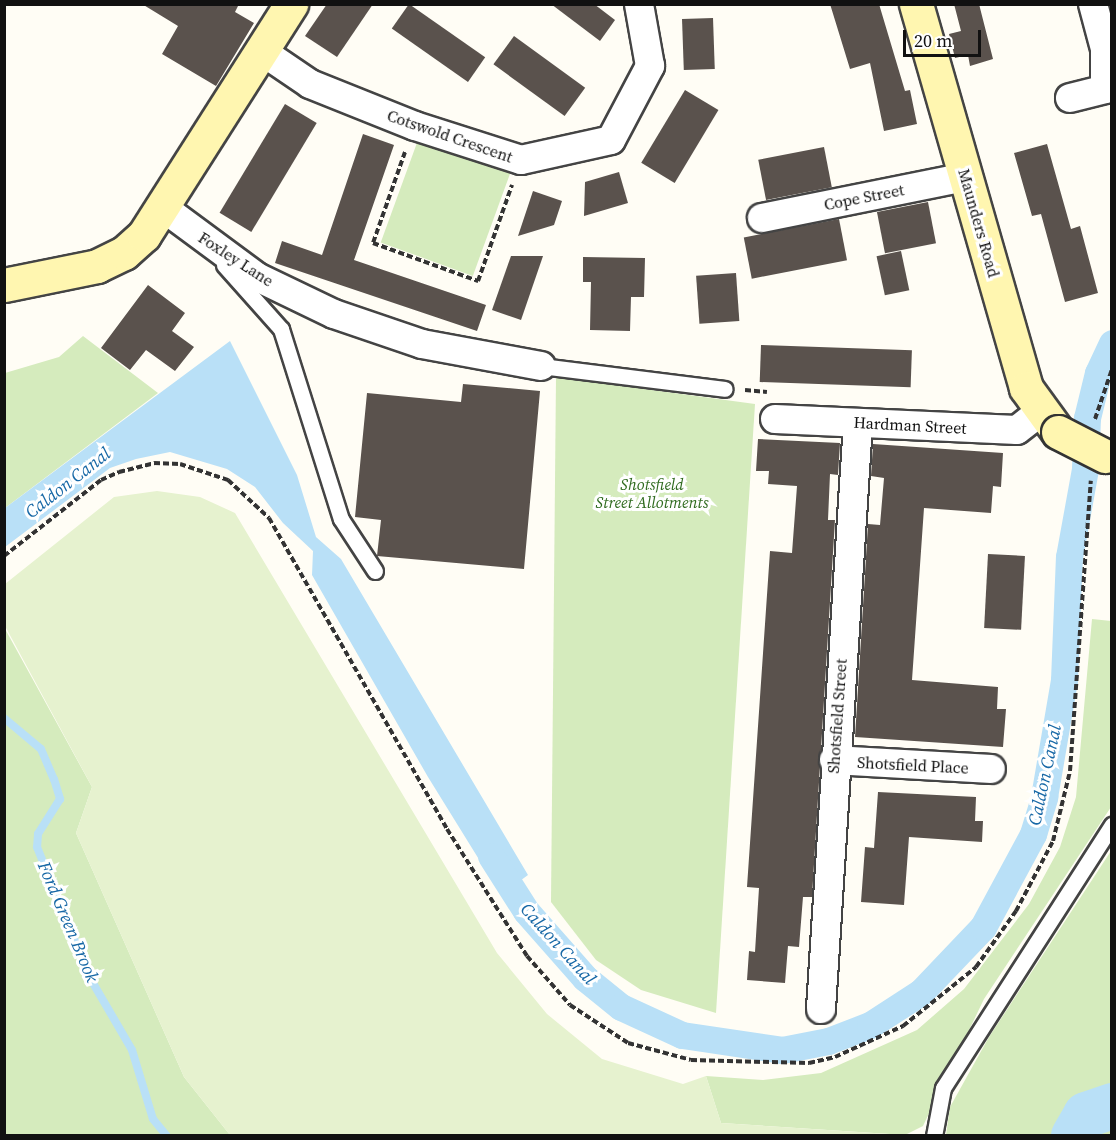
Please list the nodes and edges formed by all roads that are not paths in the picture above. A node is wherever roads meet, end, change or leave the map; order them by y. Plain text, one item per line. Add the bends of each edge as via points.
1 (291, 4) edge
2 (639, 4) edge
3 (916, 4) edge
4 (1093, 4) edge
5 (263, 52) junction
6 (1070, 98) dead end
7 (966, 177) junction
8 (165, 209) junction
9 (762, 218) dead end
10 (194, 232) junction
11 (4, 285) edge
12 (541, 366) joint
13 (724, 389) dead end
14 (775, 419) dead end
15 (1049, 422) junction
16 (858, 423) junction
17 (1103, 461) edge
18 (375, 571) dead end
19 (834, 760) junction
20 (991, 769) dead end
21 (1112, 825) edge
22 (821, 1009) dead end
23 (934, 1136) edge

1 - 5 street
2 - 5 street, Cotswold Crescent via 650,66 611,140 521,160 415,126 310,84
3 - 7 street, Maunders Road
4 - 6 street via 1105,49 1106,89
5 - 8 street
7 - 9 street, Cope Street
7 - 15 street, Maunders Road via 1026,388
8 - 10 street, Foxley Lane
8 - 11 street via 124,253 97,266
10 - 12 street, Foxley Lane via 257,276 334,314 422,344
10 - 18 lane via 281,329 341,519
12 - 13 lane
14 - 16 street, Hardman Street
15 - 16 street, Hardman Street via 1017,430
15 - 17 street, bridge
16 - 19 street, Shotsfield Street
19 - 20 street, Shotsfield Place
19 - 22 street, Shotsfield Street
21 - 23 lane via 943,1088

